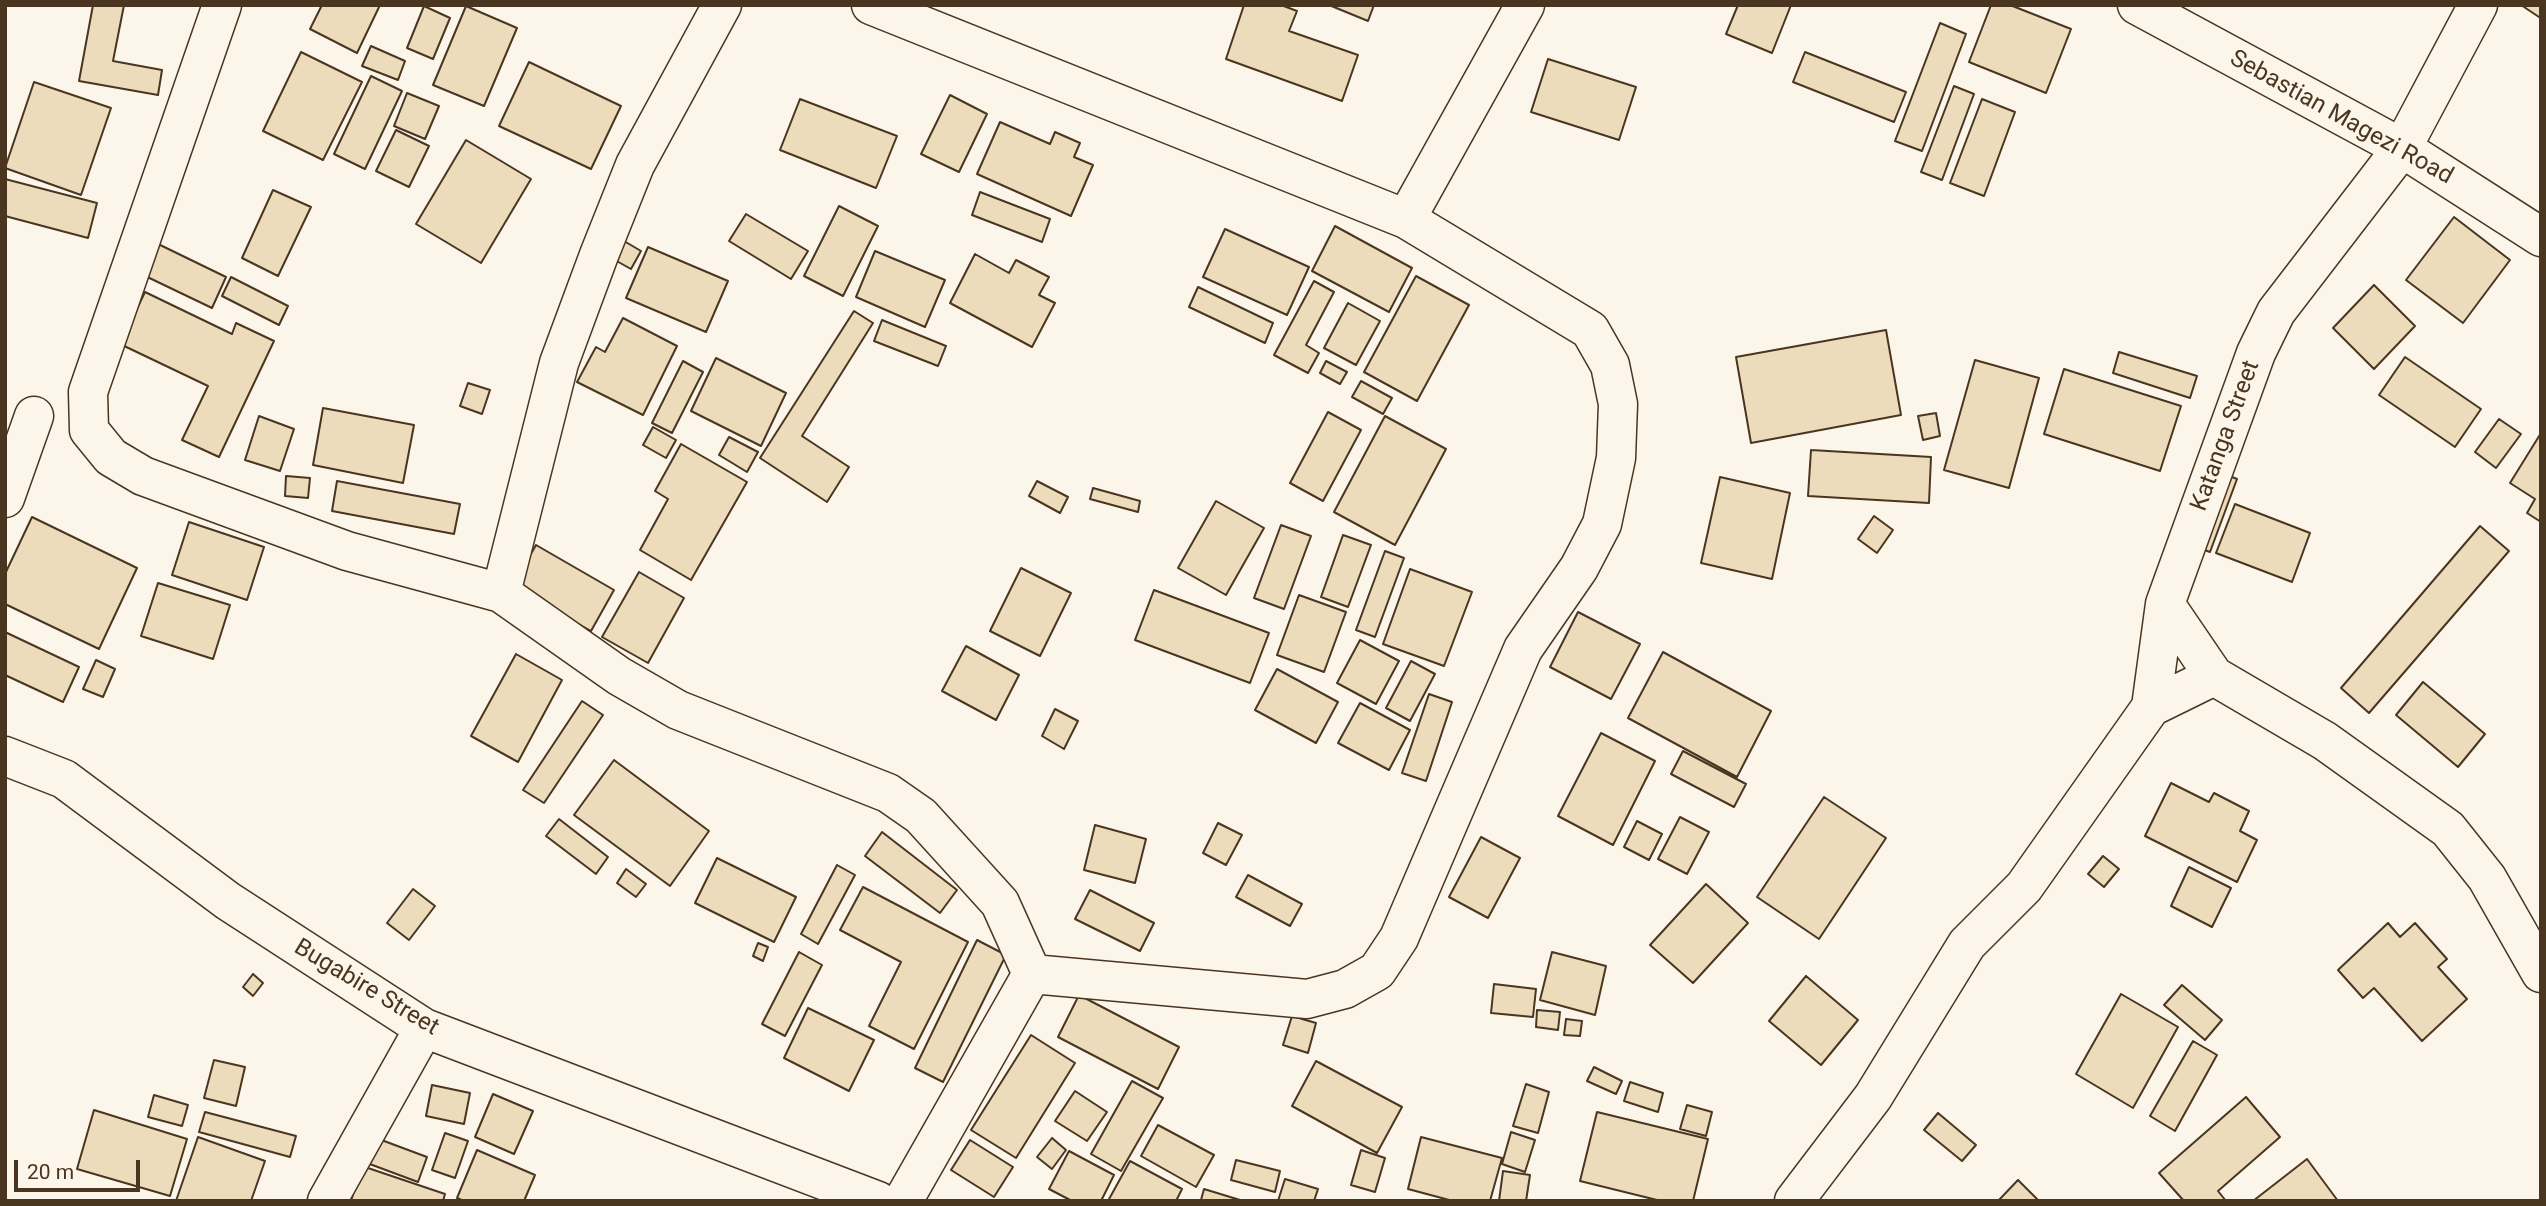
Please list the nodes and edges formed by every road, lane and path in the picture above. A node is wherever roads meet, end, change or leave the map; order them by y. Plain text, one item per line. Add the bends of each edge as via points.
1 (222, 5) edge
2 (722, 5) edge
3 (871, 5) edge
4 (1525, 5) edge
5 (2137, 5) edge
6 (2478, 5) edge
7 (2402, 148) junction
8 (1406, 219) junction
9 (2541, 237) edge
10 (20, 412) edge
11 (89, 430) junction
12 (5, 498) edge
13 (501, 593) junction
14 (2165, 604) junction
15 (2214, 676) junction
16 (2151, 707) junction
17 (5, 756) edge
18 (2541, 973) edge
19 (1032, 974) junction
20 (424, 1028) junction
21 (327, 1201) edge
22 (878, 1201) edge
23 (903, 1201) edge
24 (1794, 1201) edge

1 - 11 street via 88,392
2 - 13 street via 635,165 590,279 559,363
3 - 8 street
4 - 8 street
5 - 7 street, Sebastian Magezi Road
6 - 7 street, Katanga Street
7 - 9 street, Sebastian Magezi Road
7 - 14 street, Katanga Street via 2276,312 2239,394
8 - 19 street via 1590,330 1610,365 1618,404 1616,458 1602,524 1579,568 1523,649 1399,937 1377,971 1345,989 1307,999
10 - 11 street
10 - 12 street
11 - 13 street via 111,457 143,476 347,551
13 - 19 street via 619,676 678,710 888,793 921,816 1000,903
14 - 15 street
14 - 16 street, Katanga Street
15 - 16 street
15 - 18 street via 2325,741 2448,829 2487,878
16 - 24 street, Katanga Street via 2024,887 1967,944 1872,1097
17 - 20 street, Bugabire Street via 64,779 228,901
19 - 23 street
20 - 21 street
20 - 22 street, Bugabire Street

